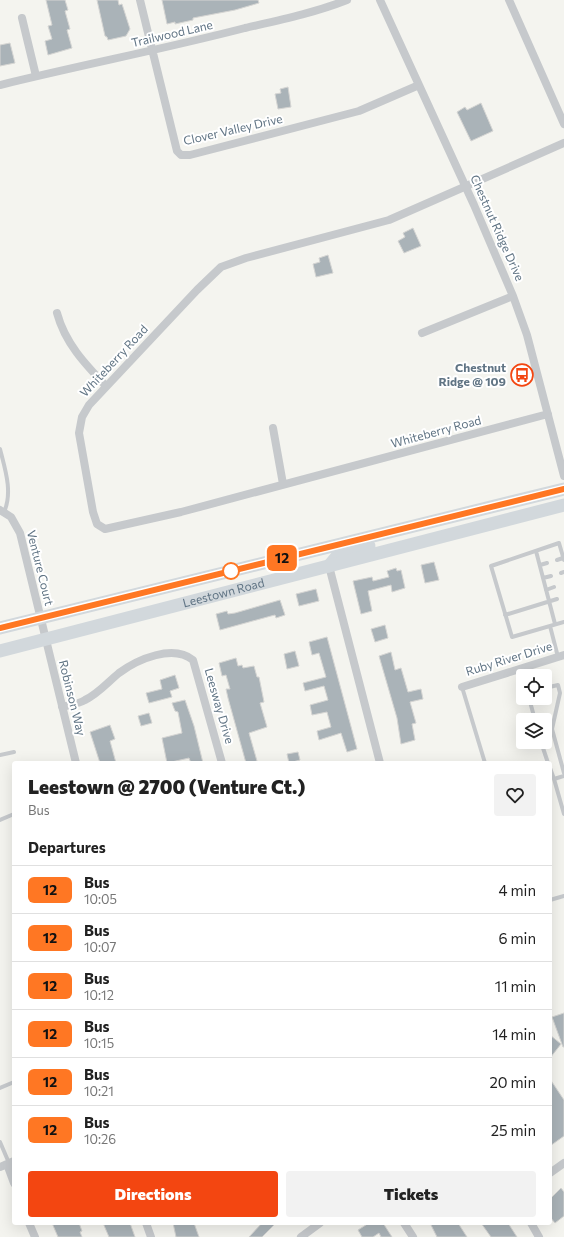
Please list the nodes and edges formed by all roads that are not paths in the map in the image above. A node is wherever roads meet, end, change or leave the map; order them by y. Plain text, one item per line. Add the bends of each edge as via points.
1 (140, 0) edge
2 (347, 0) edge
3 (380, 0) edge
4 (509, 0) edge
5 (22, 18) dead end
6 (153, 50) junction
7 (36, 76) junction
8 (0, 85) edge
9 (419, 85) junction
10 (564, 124) edge
11 (564, 143) edge
12 (465, 185) junction
13 (513, 296) junction
14 (57, 313) dead end
15 (422, 333) dead end
16 (106, 386) junction
17 (548, 414) junction
18 (273, 428) dead end
19 (0, 449) edge
20 (564, 476) edge
21 (283, 484) junction
22 (564, 489) edge
23 (564, 505) edge
24 (2, 511) edge
25 (425, 523) junction
26 (536, 551) junction
27 (564, 559) edge
28 (557, 560) dead end
29 (546, 563) dead end
30 (540, 565) junction
31 (329, 566) junction
32 (551, 576) dead end
33 (543, 578) junction
34 (554, 587) dead end
35 (546, 590) junction
36 (557, 599) dead end
37 (549, 602) junction
38 (505, 615) junction
39 (40, 618) junction
40 (564, 622) edge
41 (555, 624) junction
42 (550, 626) junction
43 (0, 628) edge
44 (45, 639) junction
45 (0, 651) edge
46 (561, 656) edge
47 (520, 668) joint
48 (552, 686) edge
49 (462, 687) joint
50 (62, 708) junction
51 (552, 729) joint
52 (543, 749) edge
53 (14, 752) dead end
54 (0, 755) edge
55 (75, 761) edge
56 (221, 761) edge
57 (379, 761) edge
58 (484, 761) edge
59 (547, 761) edge
60 (564, 773) edge
61 (552, 774) edge
62 (564, 776) edge
63 (554, 779) junction
64 (564, 814) edge
65 (12, 815) edge
66 (0, 820) edge
67 (564, 896) edge
68 (552, 899) edge
69 (12, 1083) edge
70 (0, 1088) edge
71 (0, 1142) edge
72 (564, 1163) edge
73 (7, 1164) edge
74 (552, 1172) edge
75 (12, 1178) edge
76 (30, 1225) edge
77 (147, 1225) edge
78 (317, 1225) edge
79 (405, 1225) edge
80 (532, 1225) edge
81 (35, 1237) edge
82 (151, 1237) edge
83 (301, 1237) edge
84 (413, 1237) edge
85 (539, 1237) edge

1 - 6 street, Clover Valley Drive
2 - 6 street, Trailwood Lane via 291,18
3 - 9 street, Chestnut Ridge Drive
4 - 10 street
5 - 7 street
6 - 7 street, Trailwood Lane
6 - 9 street, Clover Valley Drive via 177,151 184,156 359,111
7 - 8 street, Trailwood Lane
9 - 12 street, Chestnut Ridge Drive
11 - 12 street, Whiteberry Road
12 - 13 street, Chestnut Ridge Drive
12 - 16 street, Whiteberry Road via 389,220 221,267
13 - 15 street
13 - 17 street, Chestnut Ridge Drive via 527,335
14 - 16 street via 75,351
16 - 21 street, Whiteberry Road via 82,417 79,433 93,512 97,524 102,529 128,525
17 - 20 street, Chestnut Ridge Drive
17 - 21 street, Whiteberry Road
18 - 21 street
19 - 24 lane via 9,502
22 - 25 main road, Leestown Road
23 - 31 main road, Leestown Road
24 - 39 street, Venture Court via 16,524 20,533
25 - 31 main road via 418,530 339,554
25 - 39 main road, Leestown Road
26 - 27 lane via 559,543
26 - 30 lane
26 - 38 lane via 491,566
27 - 28 lane
29 - 30 lane
30 - 33 lane
31 - 44 main road, Leestown Road
31 - 57 street
32 - 33 lane
33 - 35 lane
34 - 35 lane
35 - 37 lane
36 - 37 lane
37 - 38 lane
37 - 41 lane
38 - 42 lane via 512,637
39 - 43 main road, Leestown Road
39 - 44 street, Venture Court
40 - 41 lane
41 - 42 lane
42 - 46 lane
44 - 45 main road, Leestown Road
44 - 50 street, Robinson Way
46 - 47 street, Ruby River Drive
47 - 49 street, Ruby River Drive
48 - 51 lane via 558,685 560,693
49 - 58 lane
50 - 55 street, Robinson Way
50 - 56 street, Leesway Drive via 85,701 136,663 163,654 181,653 193,660
51 - 60 lane
52 - 59 lane
53 - 54 lane
61 - 63 lane
62 - 63 lane
63 - 64 lane
65 - 66 lane
67 - 68 lane
69 - 70 lane
71 - 73 lane
72 - 74 street
73 - 75 street
76 - 81 street
77 - 82 street
78 - 83 street
79 - 84 street
80 - 85 street

